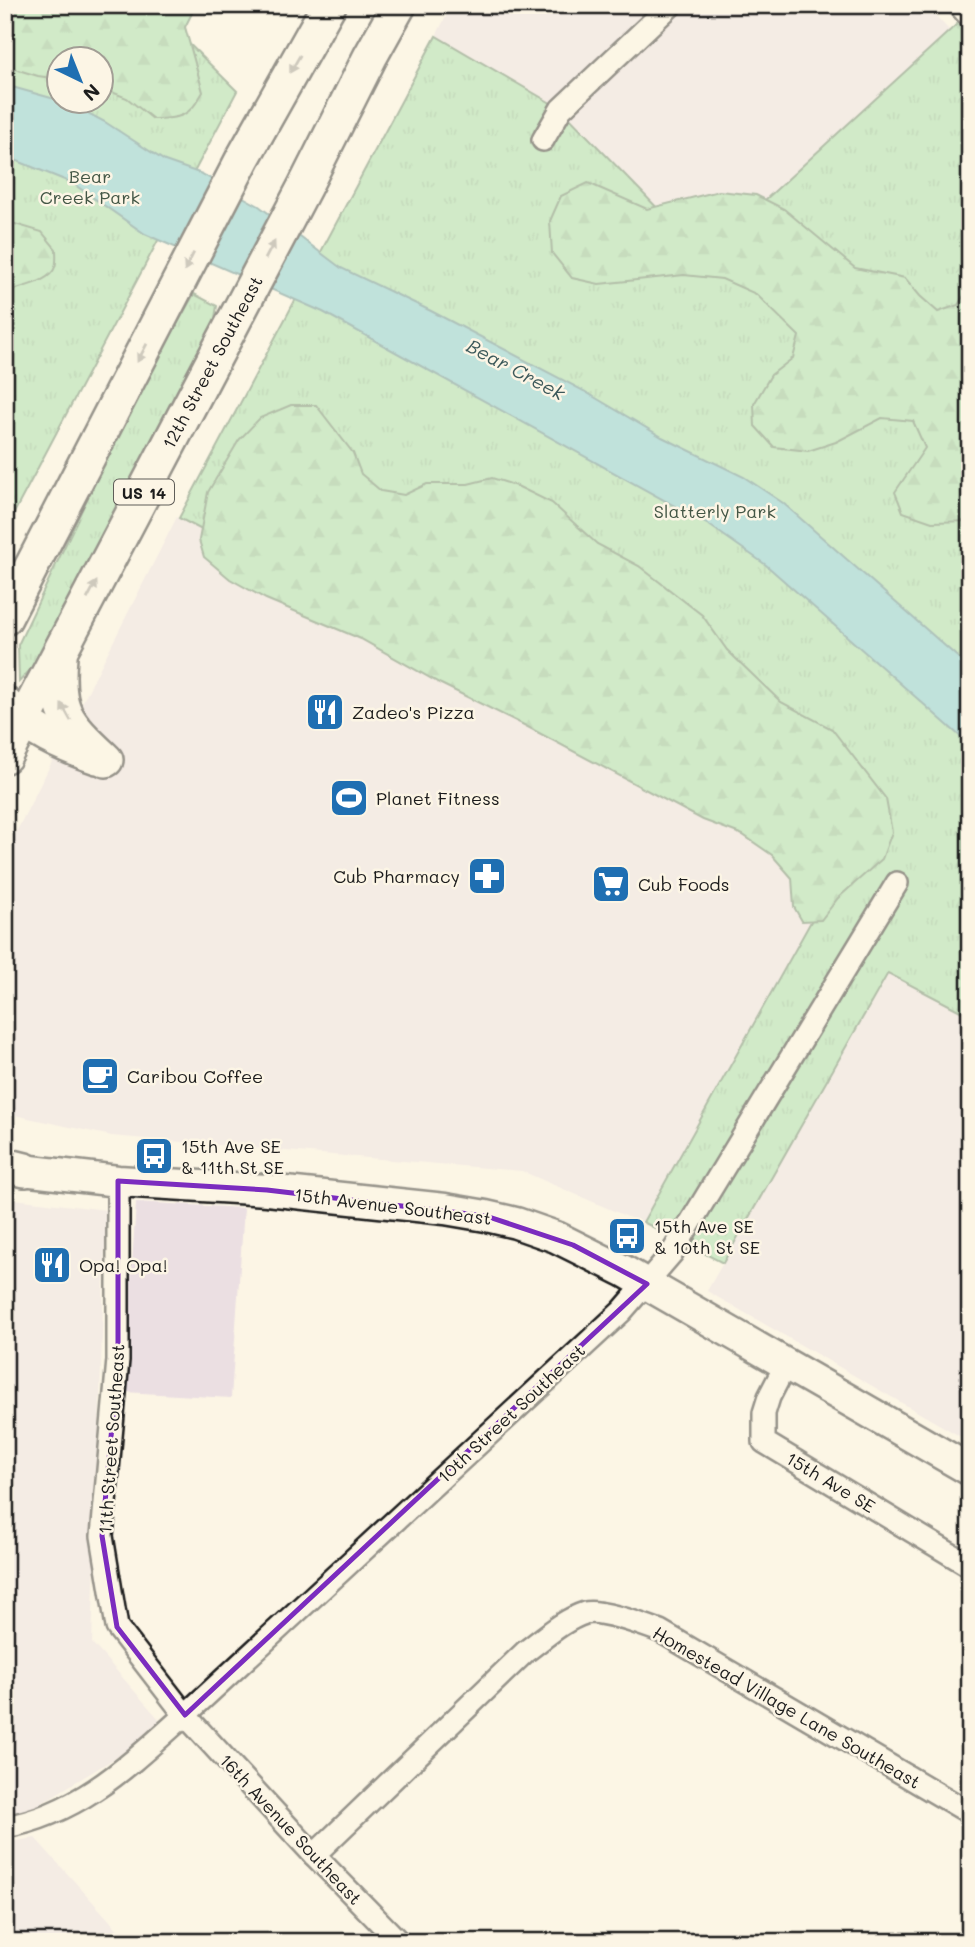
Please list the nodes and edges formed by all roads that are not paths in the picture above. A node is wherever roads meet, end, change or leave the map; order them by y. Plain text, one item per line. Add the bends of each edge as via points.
1 (329, 5) edge
2 (399, 5) edge
3 (671, 5) edge
4 (959, 5) edge
5 (970, 17) edge
6 (542, 140) dead end
7 (5, 618) edge
8 (60, 651) junction
9 (14, 713) edge
10 (5, 756) edge
11 (897, 883) dead end
12 (12, 1168) edge
13 (118, 1181) junction
14 (647, 1284) junction
15 (786, 1364) junction
16 (970, 1470) edge
17 (970, 1566) edge
18 (185, 1715) junction
19 (970, 1813) edge
20 (5, 1827) edge
21 (314, 1856) junction
22 (399, 1942) edge

1 -> 7 main road via 243,158
8 -> 2 main road, 12th Street Southeast / US 14
3 - 6 street via 561,109
4 - 5 street
8 - 9 main road, 12th Street Southeast / US 14
9 -> 8 main road via 47,737 106,760 81,737 60,703
9 - 10 main road, 12th Street Southeast / US 14
11 - 14 street, 10th Street Southeast via 672,1253
12 - 13 main road, 15th Avenue Southeast
13 - 14 main road, 15th Avenue Southeast via 267,1190 486,1216 573,1245
13 - 18 street, 11th Street Southeast via 118,1360 102,1536 117,1628
14 - 15 main road, 15th Avenue Southeast
14 - 18 street, 10th Street Southeast
15 - 16 main road, 15th Avenue Southeast
15 - 17 street, 15th Ave SE via 764,1413 764,1442
18 - 20 street, 10th Street Southeast via 119,1774 80,1800 40,1820
18 - 21 street, 16th Avenue Southeast
19 - 21 street, Homestead Village Lane Southeast via 660,1630 587,1612 525,1652
21 - 22 street, 16th Avenue Southeast

